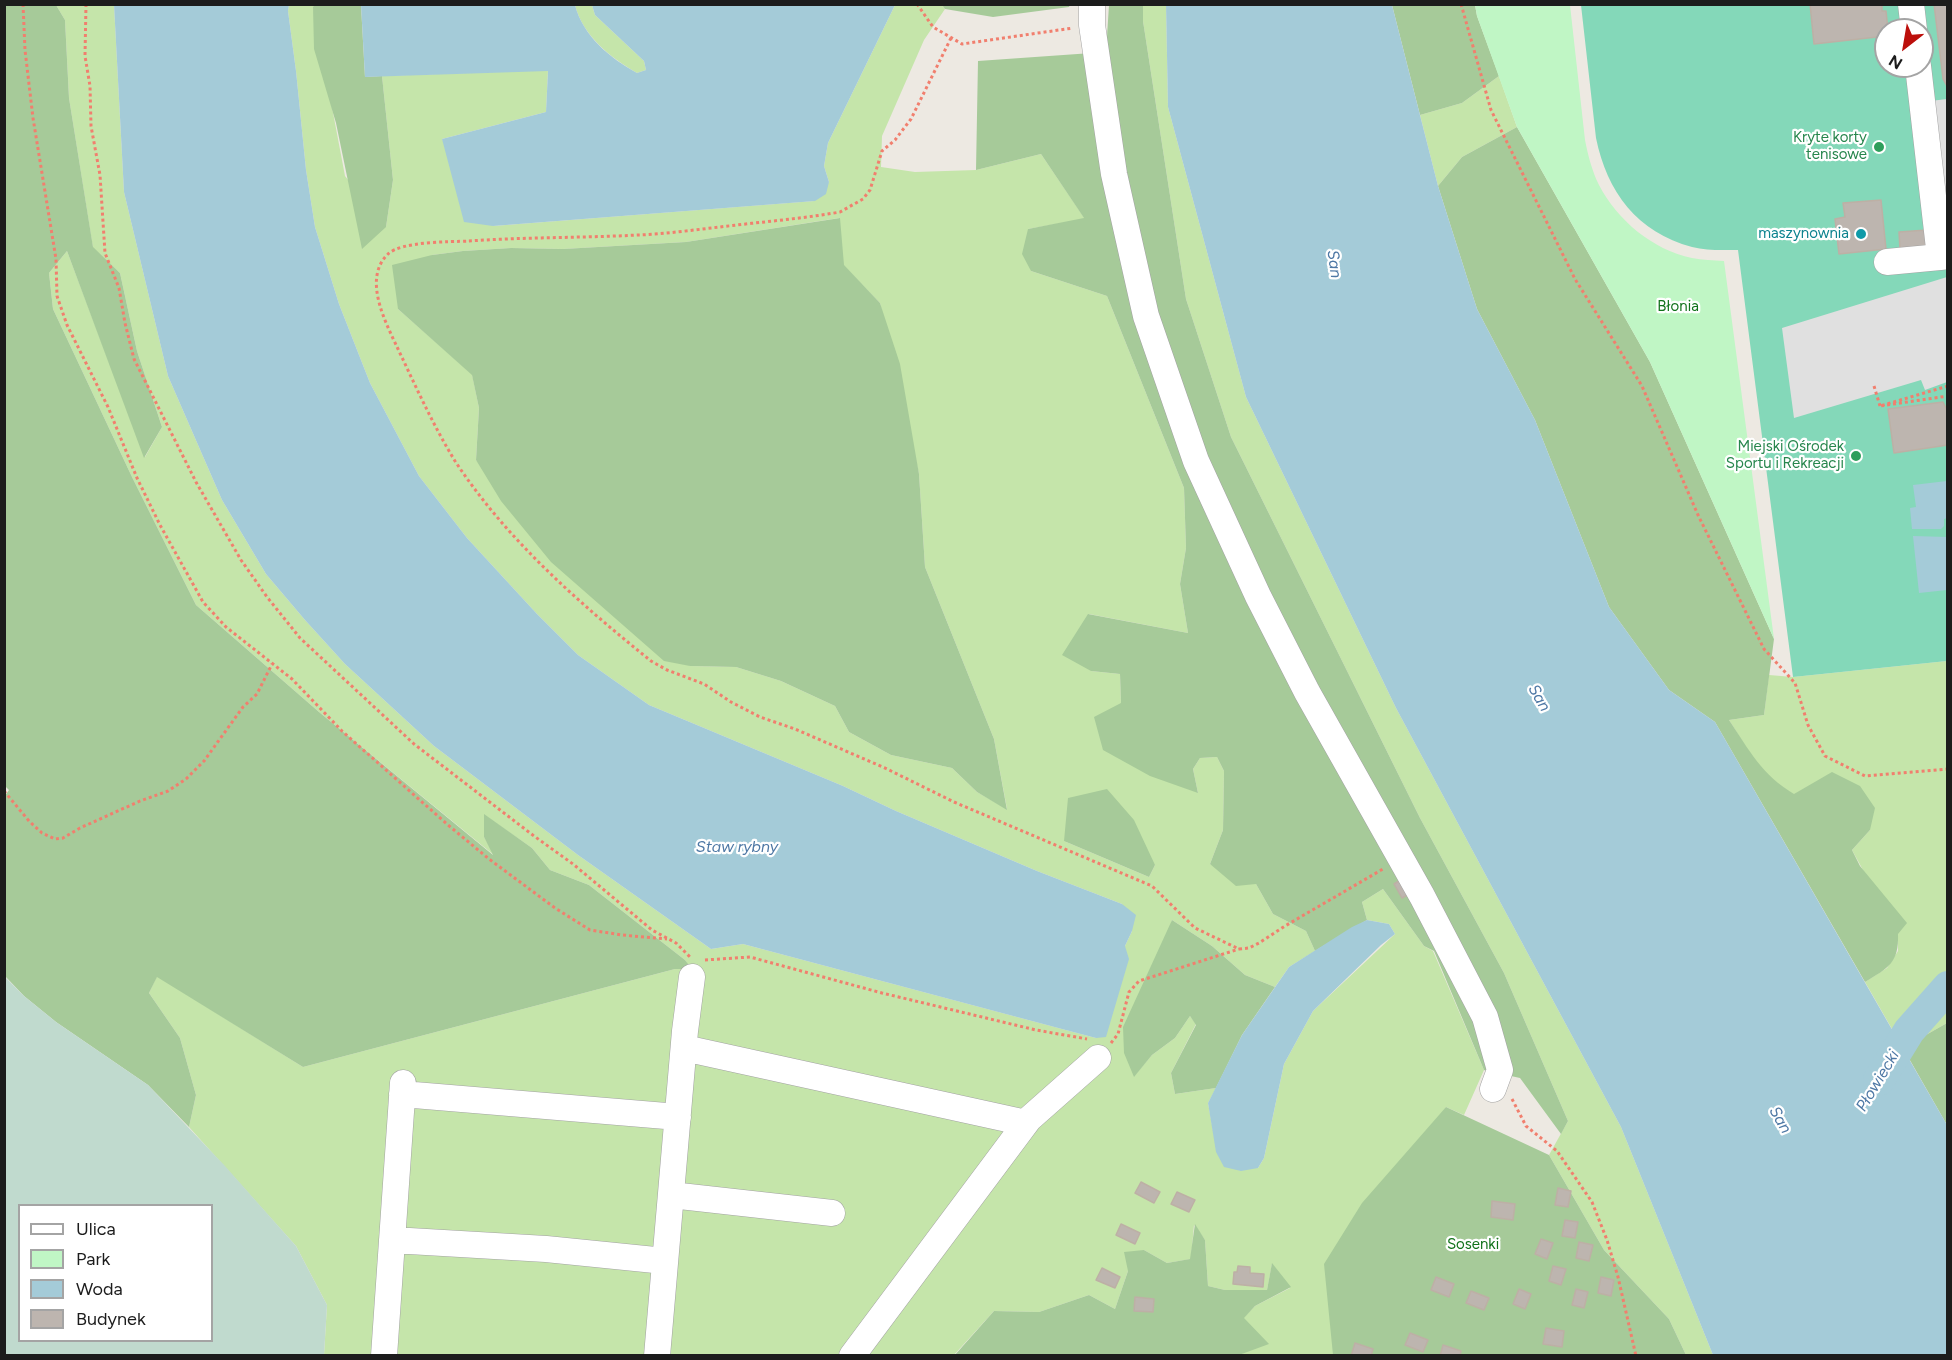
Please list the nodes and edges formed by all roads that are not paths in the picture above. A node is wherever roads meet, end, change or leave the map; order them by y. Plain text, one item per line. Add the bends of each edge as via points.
1 (1092, 15) edge
2 (1920, 78) edge
3 (1944, 256) edge
4 (1887, 262) dead end
5 (692, 977) dead end
6 (684, 1048) junction
7 (1099, 1048) road end
8 (1497, 1080) road end
9 (678, 1117) junction
10 (1026, 1123) junction
11 (671, 1195) junction
12 (832, 1213) dead end
13 (392, 1240) junction
14 (665, 1261) junction
15 (384, 1356) edge
16 (657, 1356) edge
17 (852, 1356) edge

1 - 8 lane via 1114,174 1146,316 1196,461 1312,702 1485,1017
2 - 3 lane
3 - 4 lane
5 - 6 lane
6 - 9 lane
6 - 10 lane
7 - 10 lane
9 - 11 lane
9 - 13 lane via 402,1088
10 - 17 lane
11 - 12 lane
11 - 14 lane
13 - 14 lane
13 - 15 lane
14 - 16 lane

